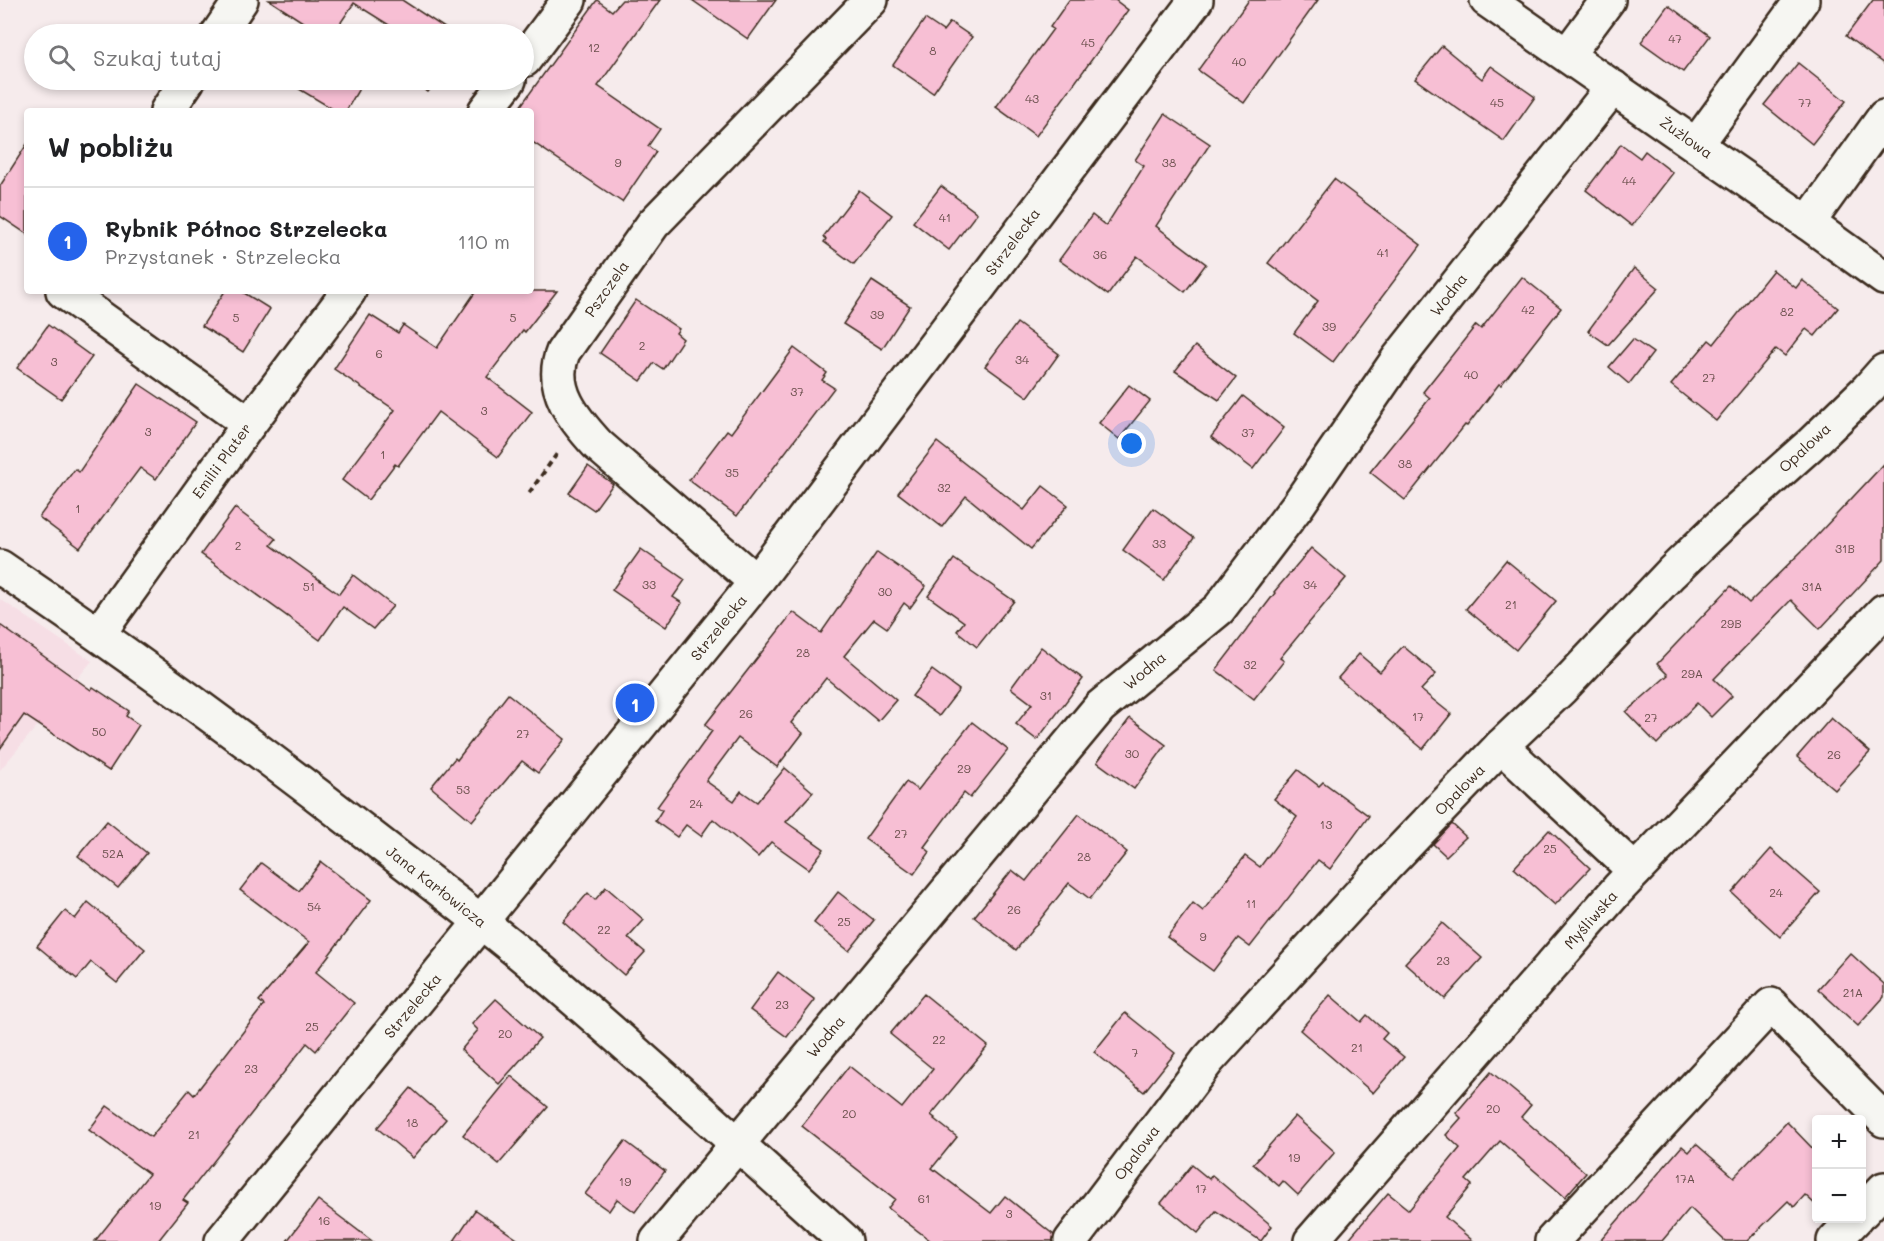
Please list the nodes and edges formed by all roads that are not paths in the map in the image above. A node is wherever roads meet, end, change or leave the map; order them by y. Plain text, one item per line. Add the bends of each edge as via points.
1 (241, 0) edge
2 (568, 0) edge
3 (871, 0) edge
4 (1196, 0) edge
5 (1487, 0) edge
6 (1608, 0) edge
7 (1802, 0) edge
8 (225, 24) edge
9 (534, 46) edge
10 (1567, 55) junction
11 (1613, 87) junction
12 (181, 90) edge
13 (501, 90) edge
14 (169, 108) edge
15 (487, 108) edge
16 (1884, 117) edge
17 (1696, 145) junction
18 (1808, 223) junction
19 (1884, 278) edge
20 (67, 294) edge
21 (347, 294) edge
22 (1884, 371) edge
23 (249, 424) junction
24 (0, 567) edge
25 (756, 582) junction
26 (1884, 611) edge
27 (99, 633) junction
28 (1501, 746) junction
29 (1635, 871) junction
30 (482, 922) junction
31 (1884, 1120) edge
32 (737, 1143) junction
33 (1884, 1189) edge
34 (1866, 1208) edge
35 (1851, 1223) edge
36 (222, 1241) edge
37 (657, 1241) edge
38 (845, 1241) edge
39 (1071, 1241) edge
40 (1311, 1241) edge
41 (1552, 1241) edge
42 (1834, 1241) edge

1 - 8 street
2 - 9 street
3 - 25 street, Pszczela via 653,224 559,362 564,400 579,424 598,445
4 - 25 street, Strzelecka
5 - 10 street, Żużlowa
6 - 10 street
7 - 17 street
10 - 11 street, Żużlowa
11 - 17 street, Żużlowa
11 - 32 street, Wodna via 1398,359 1298,505 1219,609 1100,707
12 - 14 street
13 - 15 street
16 - 18 street
17 - 18 street, Żużlowa
18 - 19 street, Żużlowa
20 - 23 street
21 - 23 street, Emilii Plater
22 - 28 street, Opalowa via 1671,573
23 - 27 street, Emilii Plater
24 - 27 street, Jana Karłowicza
25 - 30 street, Strzelecka
26 - 29 street, Myśliwska
27 - 30 street, Jana Karłowicza
28 - 29 street
28 - 39 street, Opalowa via 1208,1060
29 - 40 street, Myśliwska
30 - 32 street, Jana Karłowicza
30 - 36 street, Strzelecka
31 - 41 street via 1771,1005
32 - 37 street, Wodna
32 - 38 street, Jana Karłowicza
33 - 34 street
35 - 42 street

